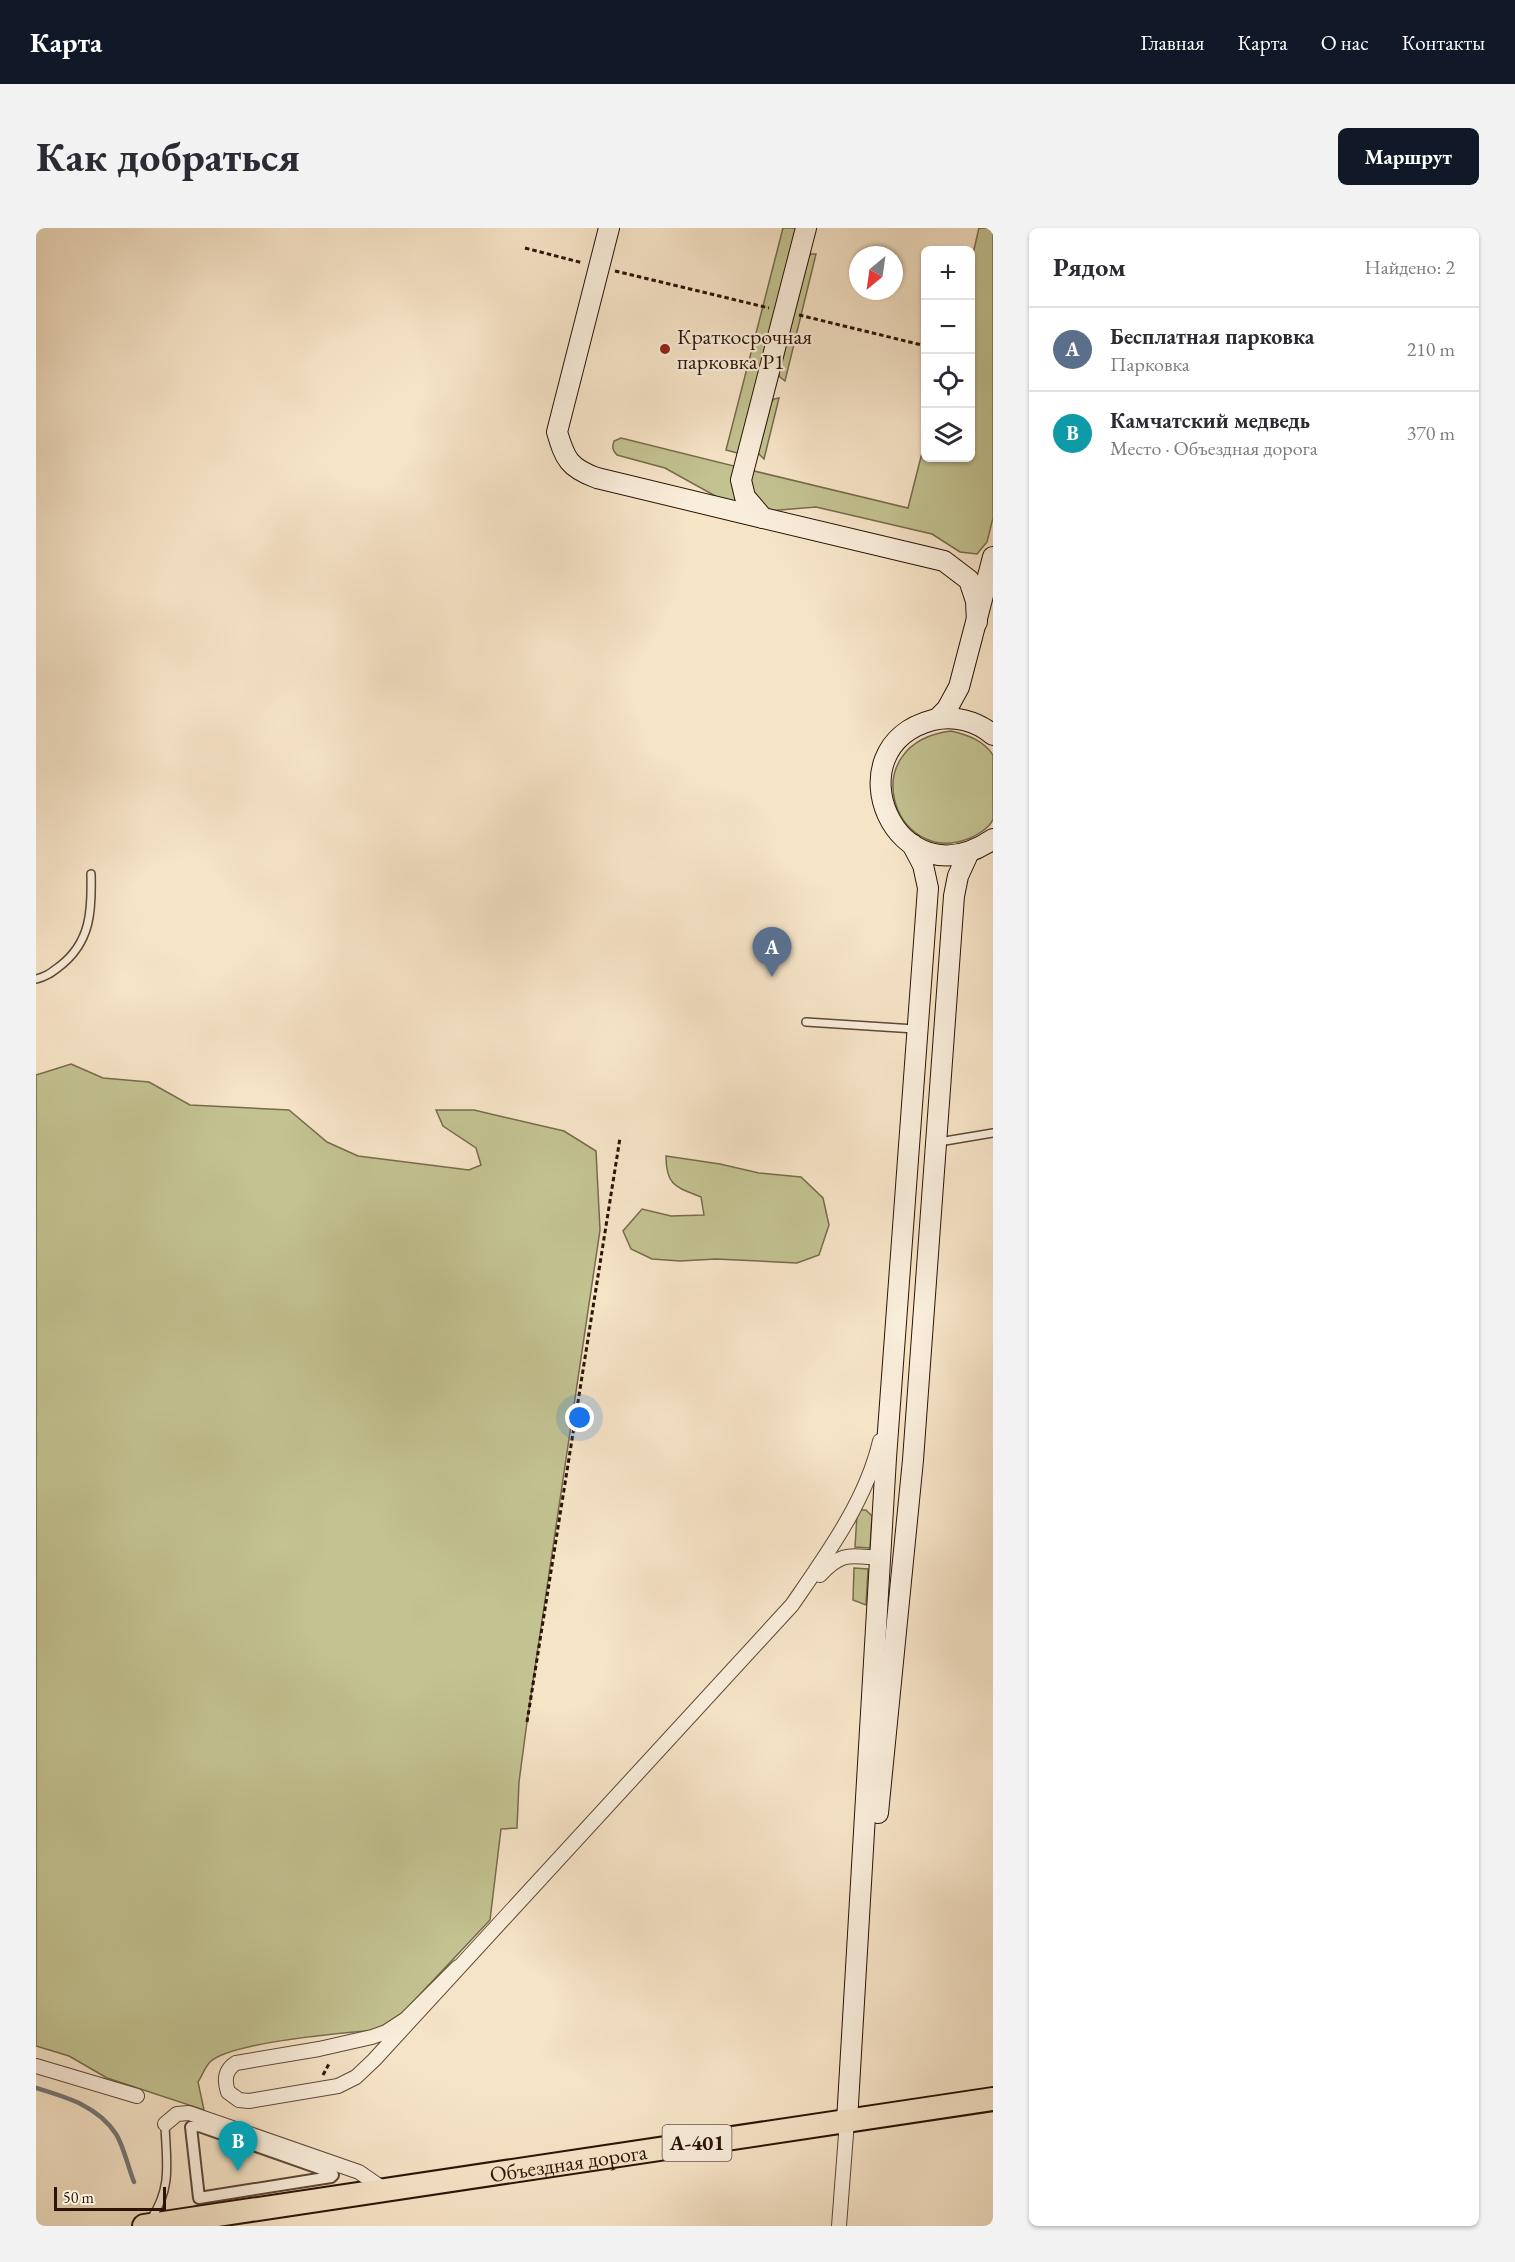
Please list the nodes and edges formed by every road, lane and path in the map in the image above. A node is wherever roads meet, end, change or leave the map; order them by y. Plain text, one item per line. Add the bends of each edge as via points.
1 (609, 228) edge
2 (806, 228) edge
3 (525, 248) dead end
4 (599, 267) junction
5 (784, 312) junction
6 (921, 345) edge
7 (763, 518) junction
8 (993, 557) edge
9 (977, 622) junction
10 (959, 687) junction
11 (937, 719) junction
12 (985, 730) edge
13 (993, 839) edge
14 (912, 844) junction
15 (969, 852) junction
16 (91, 874) dead end
17 (36, 979) edge
18 (806, 1022) dead end
19 (918, 1029) junction
20 (993, 1133) edge
21 (620, 1138) dead end
22 (936, 1143) junction
23 (881, 1458) junction
24 (913, 1460) junction
25 (880, 1558) junction
26 (792, 1605) junction
27 (527, 1722) dead end
28 (458, 1967) junction
29 (332, 2057) dead end
30 (36, 2066) edge
31 (321, 2079) dead end
32 (137, 2096) dead end
33 (993, 2099) edge
34 (847, 2121) junction
35 (165, 2124) joint
36 (386, 2191) junction
37 (199, 2198) joint
38 (143, 2226) edge
39 (839, 2226) edge

1 - 4 main road
2 - 5 main road
3 - 4 path
4 - 5 path
4 - 7 main road via 557,432 563,454 571,465 597,478
5 - 6 path
5 - 7 main road via 741,480 745,497
7 - 9 main road via 944,561 969,579
8 - 9 main road
9 - 10 main road
10 - 11 main road
10 - 12 main road via 966,711
11 - 12 main road via 950,718
11 - 14 main road via 901,738 892,748 882,773 881,794 886,813 901,836
13 - 15 main road
14 - 15 main road via 944,855
14 - 19 main road via 923,865 928,888
15 - 22 main road via 954,896
16 - 17 lane via 88,929 71,957 45,978
18 - 19 lane
19 - 23 main road via 890,1398
20 - 22 lane
21 - 27 path
22 - 24 main road
23 - 24 main road
23 - 25 main road
23 - 26 street via 824,1559
24 - 34 main road
25 - 26 street via 840,1558
25 - 34 main road
26 - 28 street
28 - 28 street via 350,2081 249,2101 239,2100 228,2092 226,2075 236,2062 340,2044 393,2029
29 - 31 path
30 - 32 street
33 - 34 main road, Объездная дорога / А-401
34 - 36 main road, Объездная дорога / А-401
34 - 39 street
35 - 36 street via 177,2114 189,2113 359,2172
35 - 38 lane via 168,2159 164,2195 152,2219
36 - 38 main road, Объездная дорога / А-401
37 - 37 street via 331,2177 333,2174 199,2126 191,2127

